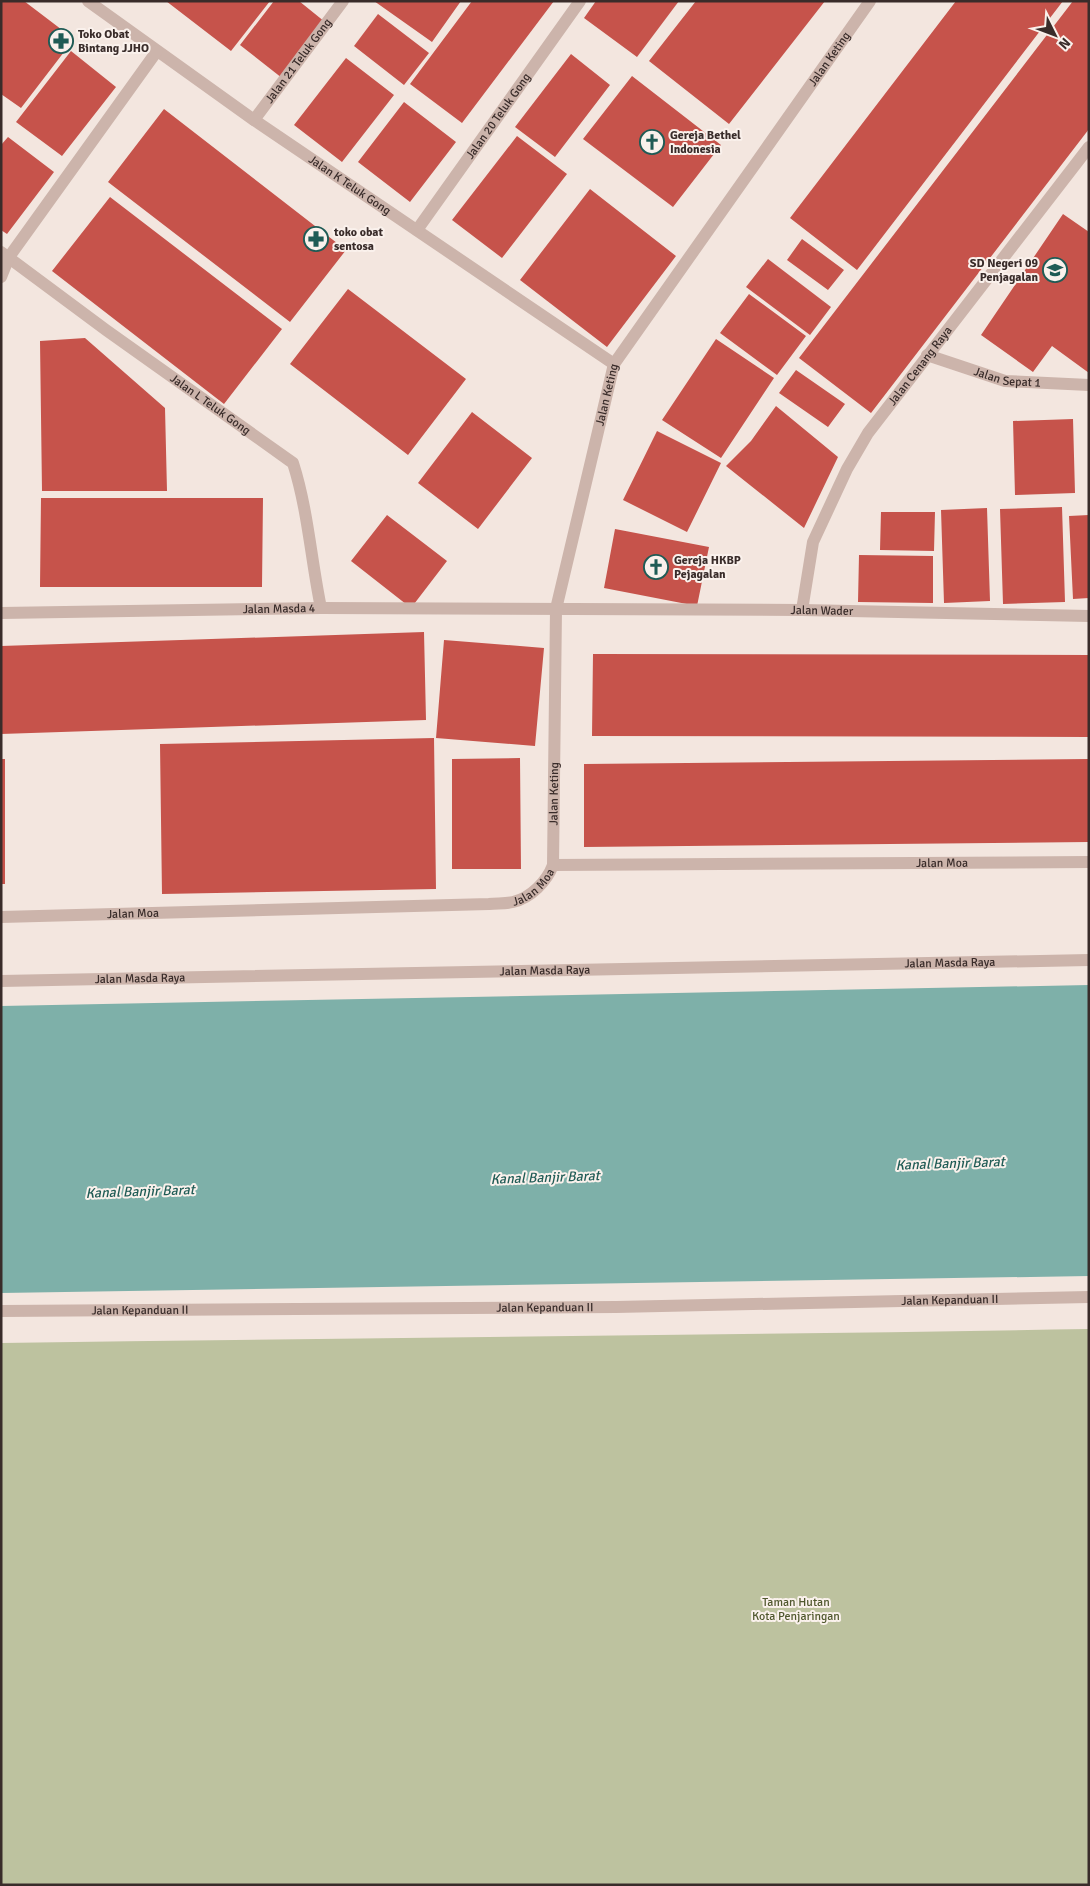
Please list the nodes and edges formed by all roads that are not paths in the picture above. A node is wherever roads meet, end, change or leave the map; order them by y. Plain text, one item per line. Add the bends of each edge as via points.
1 (88, 1) edge
2 (343, 1) edge
3 (580, 1) edge
4 (870, 1) edge
5 (157, 51) junction
6 (254, 120) junction
7 (1089, 147) edge
8 (417, 230) junction
9 (5, 255) edge
10 (1, 277) edge
11 (927, 355) junction
12 (614, 364) junction
13 (1089, 385) edge
14 (321, 608) junction
15 (556, 609) junction
16 (802, 610) junction
17 (1, 612) edge
18 (1089, 616) edge
19 (1089, 862) edge
20 (553, 865) junction
21 (1, 917) edge
22 (1089, 960) edge
23 (1, 981) edge
24 (1089, 1297) edge
25 (1, 1311) edge

1 - 5 street, Jalan K Teluk Gong
2 - 6 street, Jalan 21 Teluk Gong
3 - 8 street, Jalan 20 Teluk Gong
4 - 12 street, Jalan Keting
5 - 6 street, Jalan K Teluk Gong
5 - 9 street
6 - 8 street, Jalan K Teluk Gong
7 - 11 street, Jalan Cenang Raya
8 - 12 street, Jalan K Teluk Gong
9 - 10 street
9 - 14 street, Jalan L Teluk Gong via 293,463 301,488
11 - 13 street, Jalan Sepat 1 via 1005,381
11 - 16 street, Jalan Cenang Raya via 868,433 847,469 812,542
12 - 15 street, Jalan Keting
14 - 15 street, Jalan Masda 4
14 - 17 street, Jalan Masda 4
15 - 16 street, Jalan Wader
15 - 20 street, Jalan Keting
16 - 18 street, Jalan Wader
19 - 20 street, Jalan Moa
20 - 21 street, Jalan Moa via 548,878 515,902
22 - 23 street, Jalan Masda Raya
24 - 25 street, Jalan Kepanduan II via 616,1307

